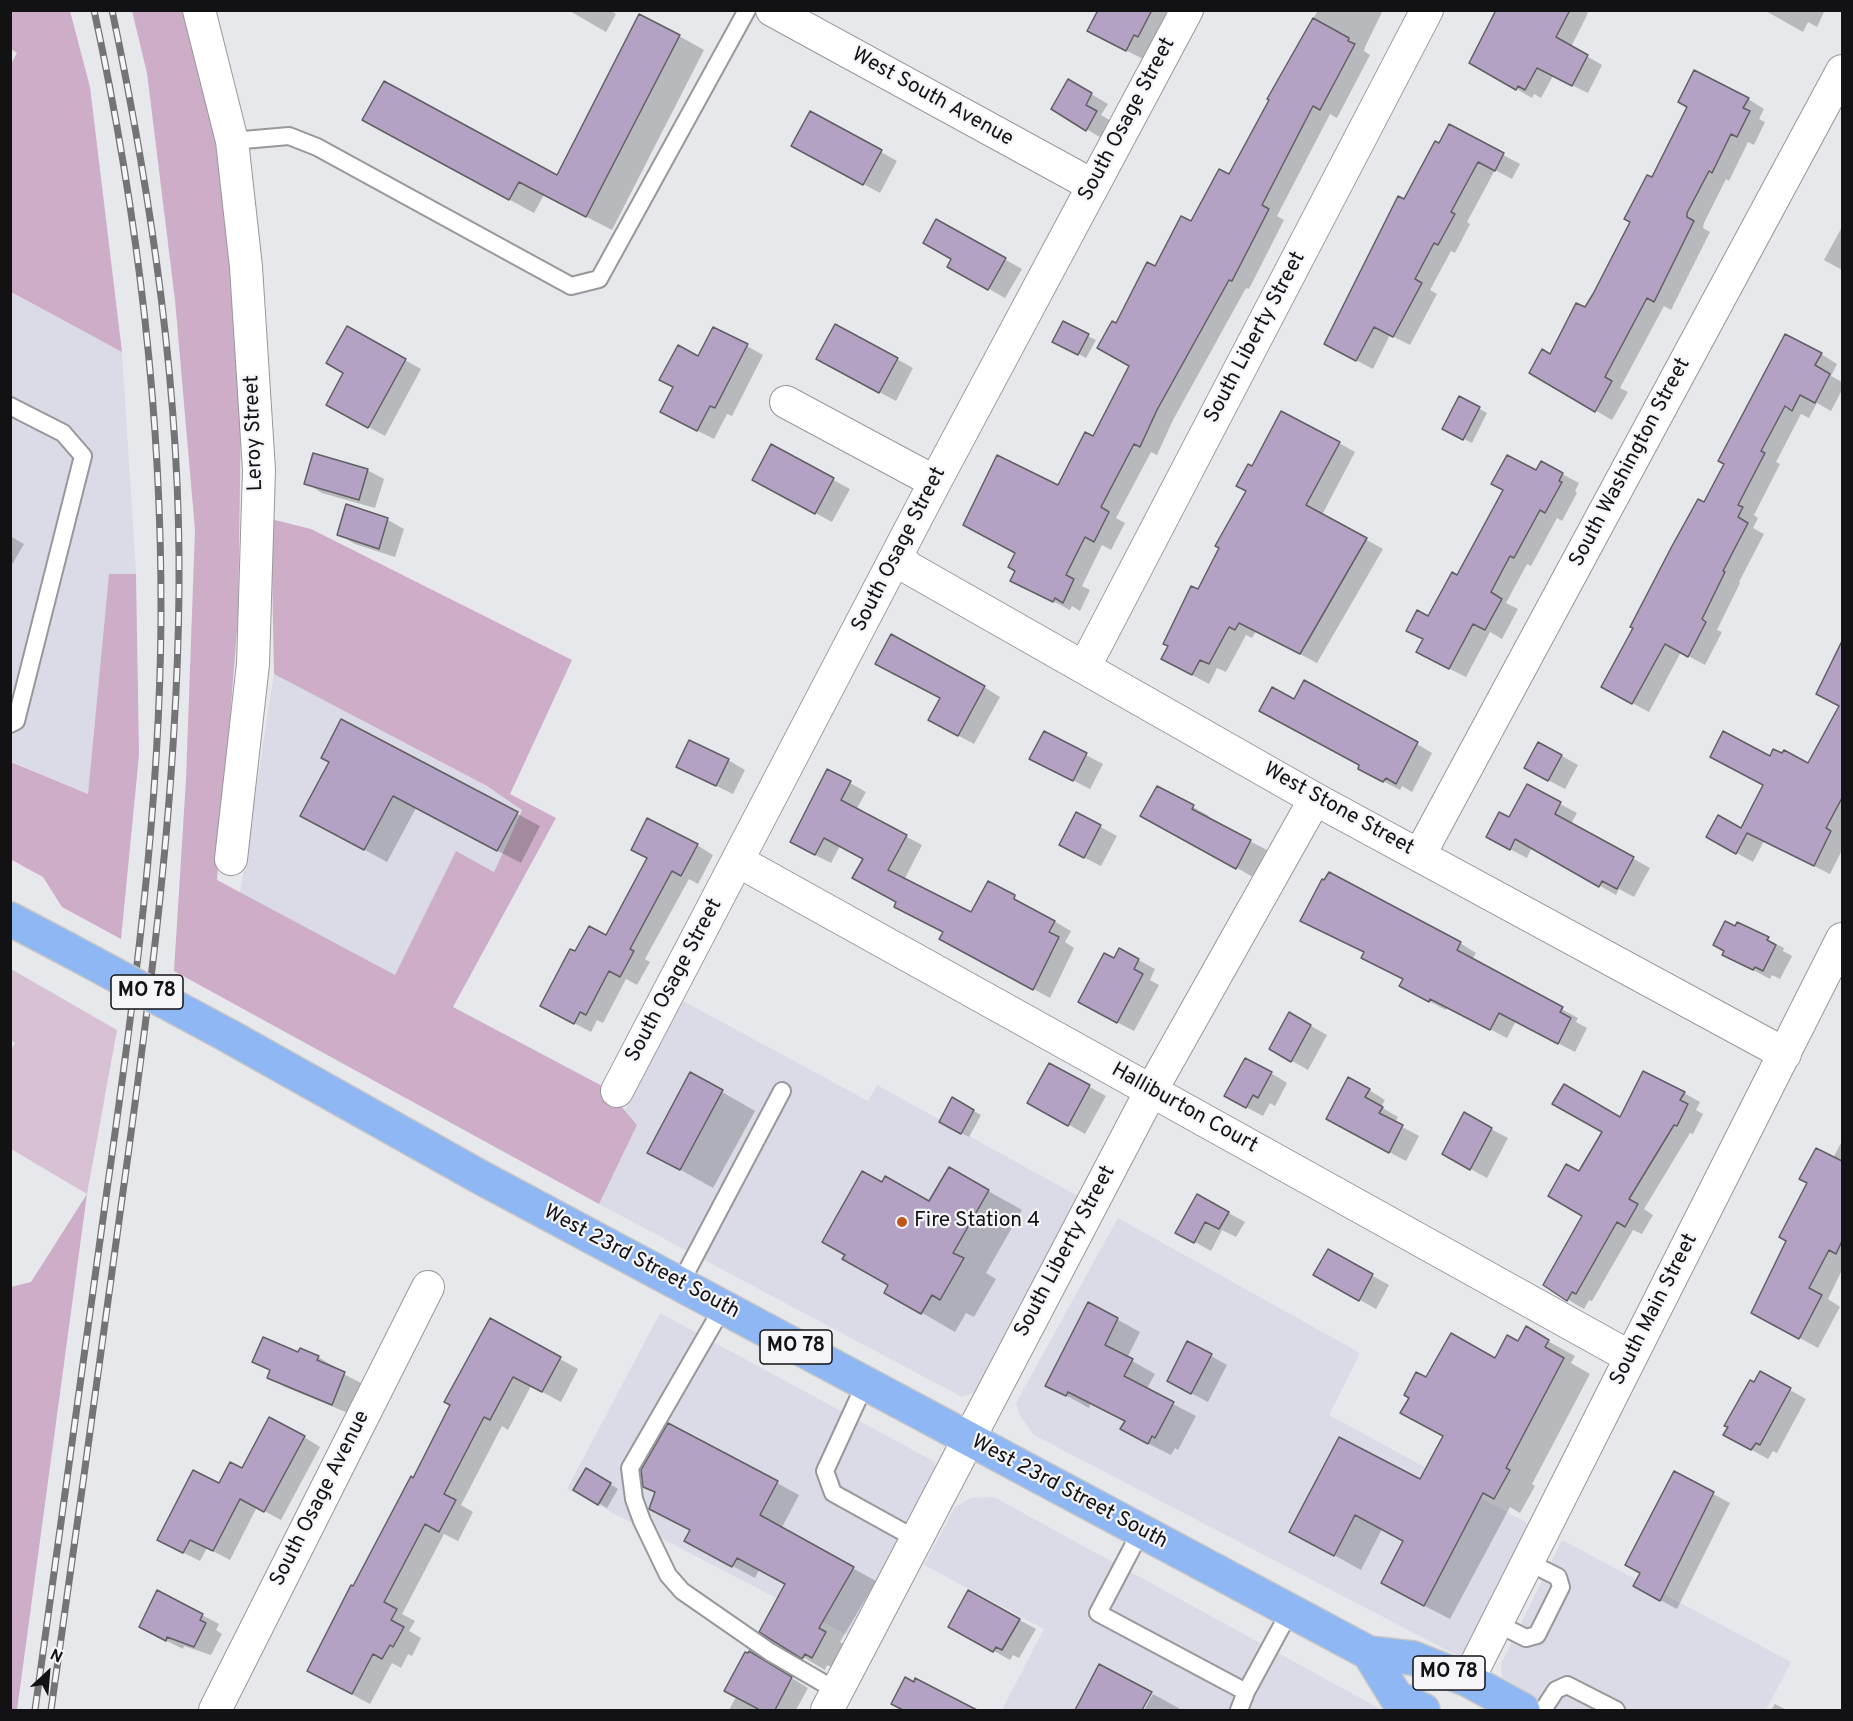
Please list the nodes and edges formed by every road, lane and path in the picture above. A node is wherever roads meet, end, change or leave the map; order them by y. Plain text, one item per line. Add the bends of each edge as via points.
1 (199, 10) edge
2 (747, 10) edge
3 (772, 10) edge
4 (1187, 10) edge
5 (1427, 10) edge
6 (1842, 71) edge
7 (232, 141) junction
8 (1092, 185) junction
9 (786, 402) dead end
10 (10, 406) edge
11 (935, 482) junction
12 (898, 556) junction
13 (1085, 666) junction
14 (10, 724) edge
15 (1315, 799) junction
16 (1420, 854) junction
17 (231, 859) dead end
18 (738, 861) junction
19 (10, 919) edge
20 (1842, 939) edge
21 (1785, 1054) junction
22 (617, 1091) dead end
23 (782, 1091) dead end
24 (1151, 1091) junction
25 (680, 1284) junction
26 (428, 1287) dead end
27 (723, 1307) junction
28 (1630, 1357) junction
29 (865, 1383) junction
30 (968, 1439) junction
31 (1142, 1531) junction
32 (916, 1539) junction
33 (1290, 1611) junction
34 (1369, 1653) junction
35 (1468, 1680) junction
36 (1246, 1692) junction
37 (832, 1701) edge
38 (215, 1710) edge
39 (1239, 1710) edge
40 (1423, 1710) edge
41 (1523, 1710) edge
42 (1543, 1710) edge
43 (1616, 1710) edge

1 - 7 street, Leroy Street
2 - 7 lane via 599,279 571,286 317,147 289,136
3 - 8 street, West South Avenue
4 - 8 street, South Osage Street
5 - 13 street, South Liberty Street
6 - 16 street, South Washington Street
7 - 17 street, Leroy Street via 246,267 259,470 253,664
8 - 11 street, South Osage Street
9 - 11 street
10 - 14 lane via 63,433 83,456 16,721
11 - 12 street, South Osage Street
12 - 13 street, West Stone Street via 909,568
12 - 18 street, South Osage Street
13 - 15 street, West Stone Street
15 - 16 street, West Stone Street
15 - 24 street, South Liberty Street
16 - 21 street, West Stone Street
18 - 22 street, South Osage Street
18 - 24 street, Halliburton Court
19 - 25 main road, West 23rd Street South / MO 78, bridge
20 - 21 street, South Main Street
21 - 28 street, South Main Street
23 - 25 lane
24 - 28 street, Halliburton Court
24 - 30 street, South Liberty Street
25 - 27 main road, West 23rd Street South / MO 78
26 - 38 street, South Osage Avenue
27 - 29 main road, West 23rd Street South / MO 78
27 - 37 lane via 630,1468 634,1498 668,1575 682,1591
28 - 35 street, South Main Street
29 - 30 main road, West 23rd Street South / MO 78
29 - 32 lane via 825,1471 833,1493
30 - 31 main road, West 23rd Street South / MO 78
30 - 32 street, South Liberty Street
31 - 33 main road, West 23rd Street South / MO 78
31 - 36 lane via 1098,1613
32 - 37 street, South Liberty Street
33 - 34 main road, West 23rd Street South / MO 78
33 - 36 lane
34 - 35 main road, MO 78 via 1413,1658
34 - 40 main road, MO 78 via 1396,1697
35 - 41 main road, MO 78
36 - 39 lane
42 - 43 lane via 1556,1690 1567,1685

